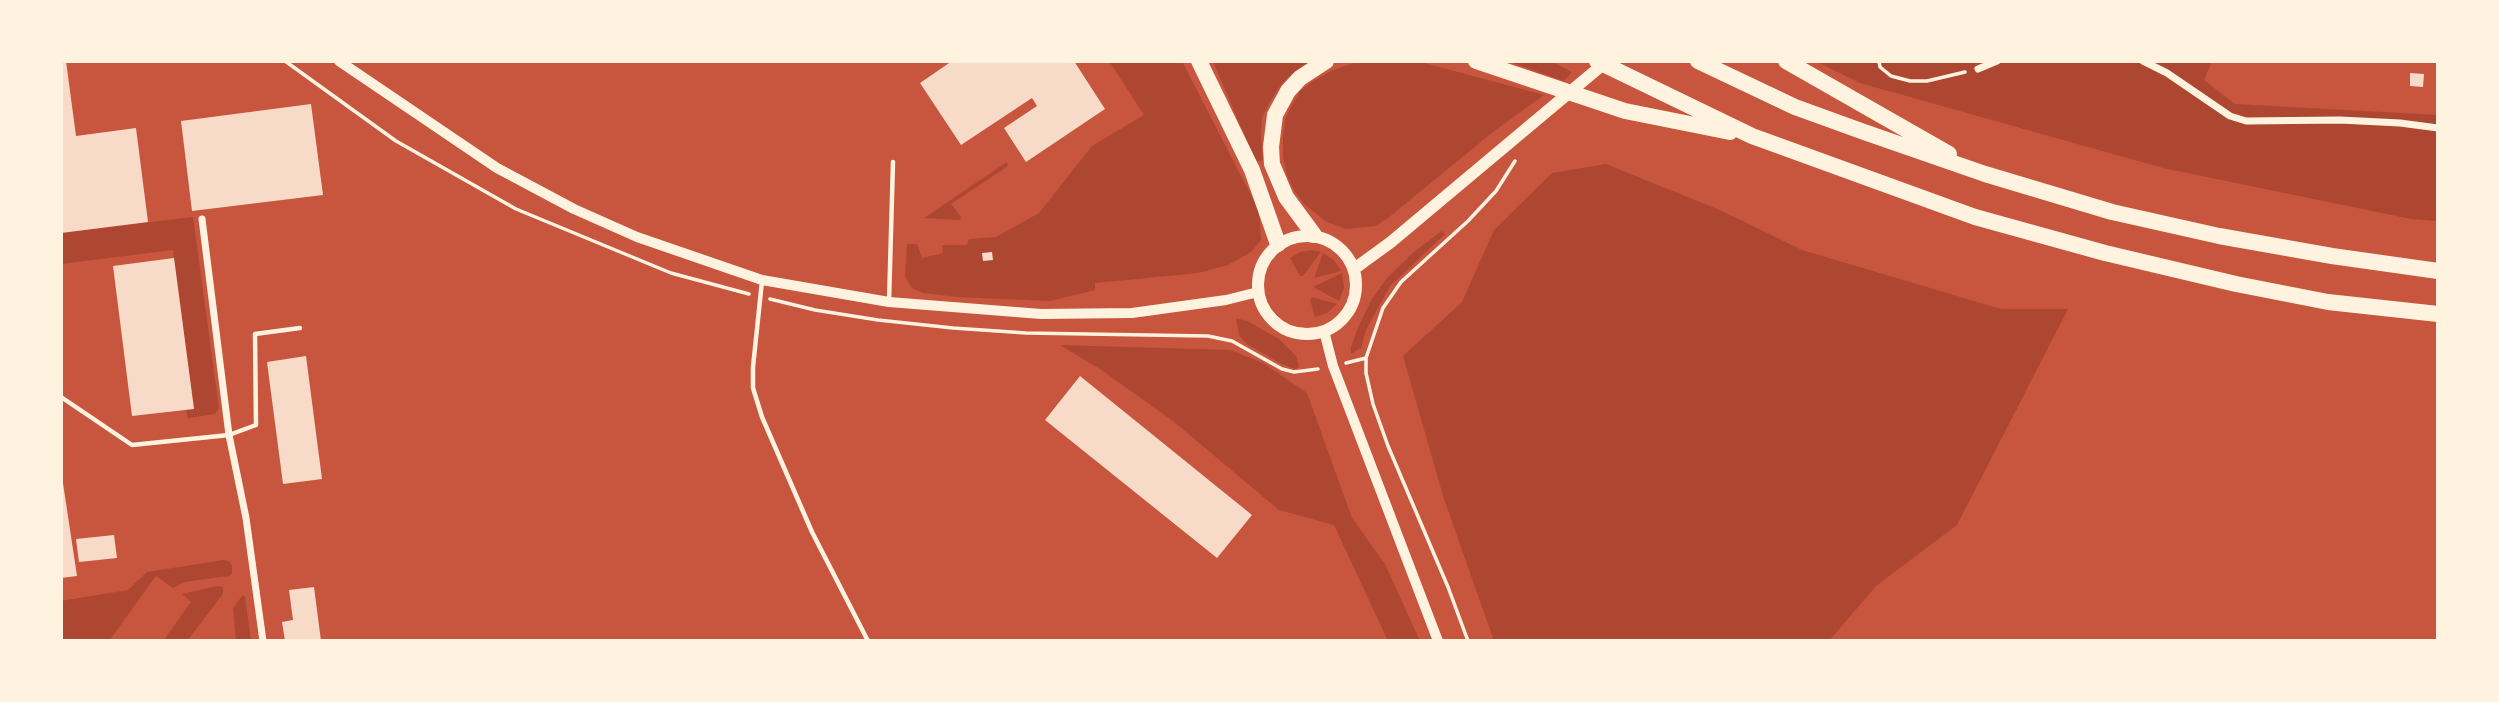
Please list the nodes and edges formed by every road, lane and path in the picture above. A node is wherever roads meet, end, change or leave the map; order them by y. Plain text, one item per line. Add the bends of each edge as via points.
1 (285, 61) edge
2 (340, 61) edge
3 (1199, 61) edge
4 (1326, 61) edge
5 (1476, 61) edge
6 (1597, 61) edge
7 (1607, 61) edge
8 (1698, 61) edge
9 (1786, 61) edge
10 (1879, 61) edge
11 (1997, 61) edge
12 (2143, 61) edge
13 (1978, 69) joint
14 (2438, 128) edge
15 (1752, 136) junction
16 (1524, 153) dead end
17 (893, 162) dead end
18 (1985, 174) junction
19 (202, 219) dead end
20 (1314, 235) junction
21 (1278, 244) junction
22 (1354, 269) junction
23 (2438, 271) edge
24 (762, 280) junction
25 (1258, 292) junction
26 (760, 297) junction
27 (889, 302) junction
28 (2438, 314) edge
29 (300, 328) dead end
30 (1324, 331) junction
31 (1366, 358) junction
32 (1333, 366) junction
33 (61, 397) edge
34 (229, 435) junction
35 (263, 641) edge
36 (868, 641) edge
37 (1438, 641) edge
38 (1468, 641) edge

1 - 26 path via 396,141 516,209 671,273
2 - 24 street via 497,168 574,209 637,237
3 - 21 highway via 1252,170
4 - 20 highway via 1288,90 1275,115 1271,147 1282,189
5 - 15 highway via 1625,111
6 - 15 highway
7 - 22 main road
8 - 18 highway via 1795,107
9 - 18 highway
10 - 13 path via 1891,76 1910,81
11 - 13 street
12 - 14 street via 2230,116 2246,121 2340,120
15 - 28 highway via 1975,217 2105,253 2328,302
16 - 31 path via 1468,221 1401,282 1382,308
17 - 27 lane
18 - 23 highway via 2112,212 2219,236
19 - 34 street
20 - 21 main road
20 - 22 main road via 1335,243
21 - 25 main road via 1263,261
22 - 30 main road via 1357,284 1349,311
24 - 26 lane
24 - 27 street
25 - 27 street via 1144,311 1083,315
25 - 30 main road via 1265,312 1285,329 1298,334
26 - 32 path via 815,310 953,328 1208,336 1232,341 1293,372
26 - 36 lane via 753,367 759,408 813,532
29 - 34 lane via 255,334 256,425
30 - 32 street
31 - 32 path
31 - 38 path via 1373,404 1388,446
32 - 37 street
33 - 34 lane via 132,445
34 - 35 street

